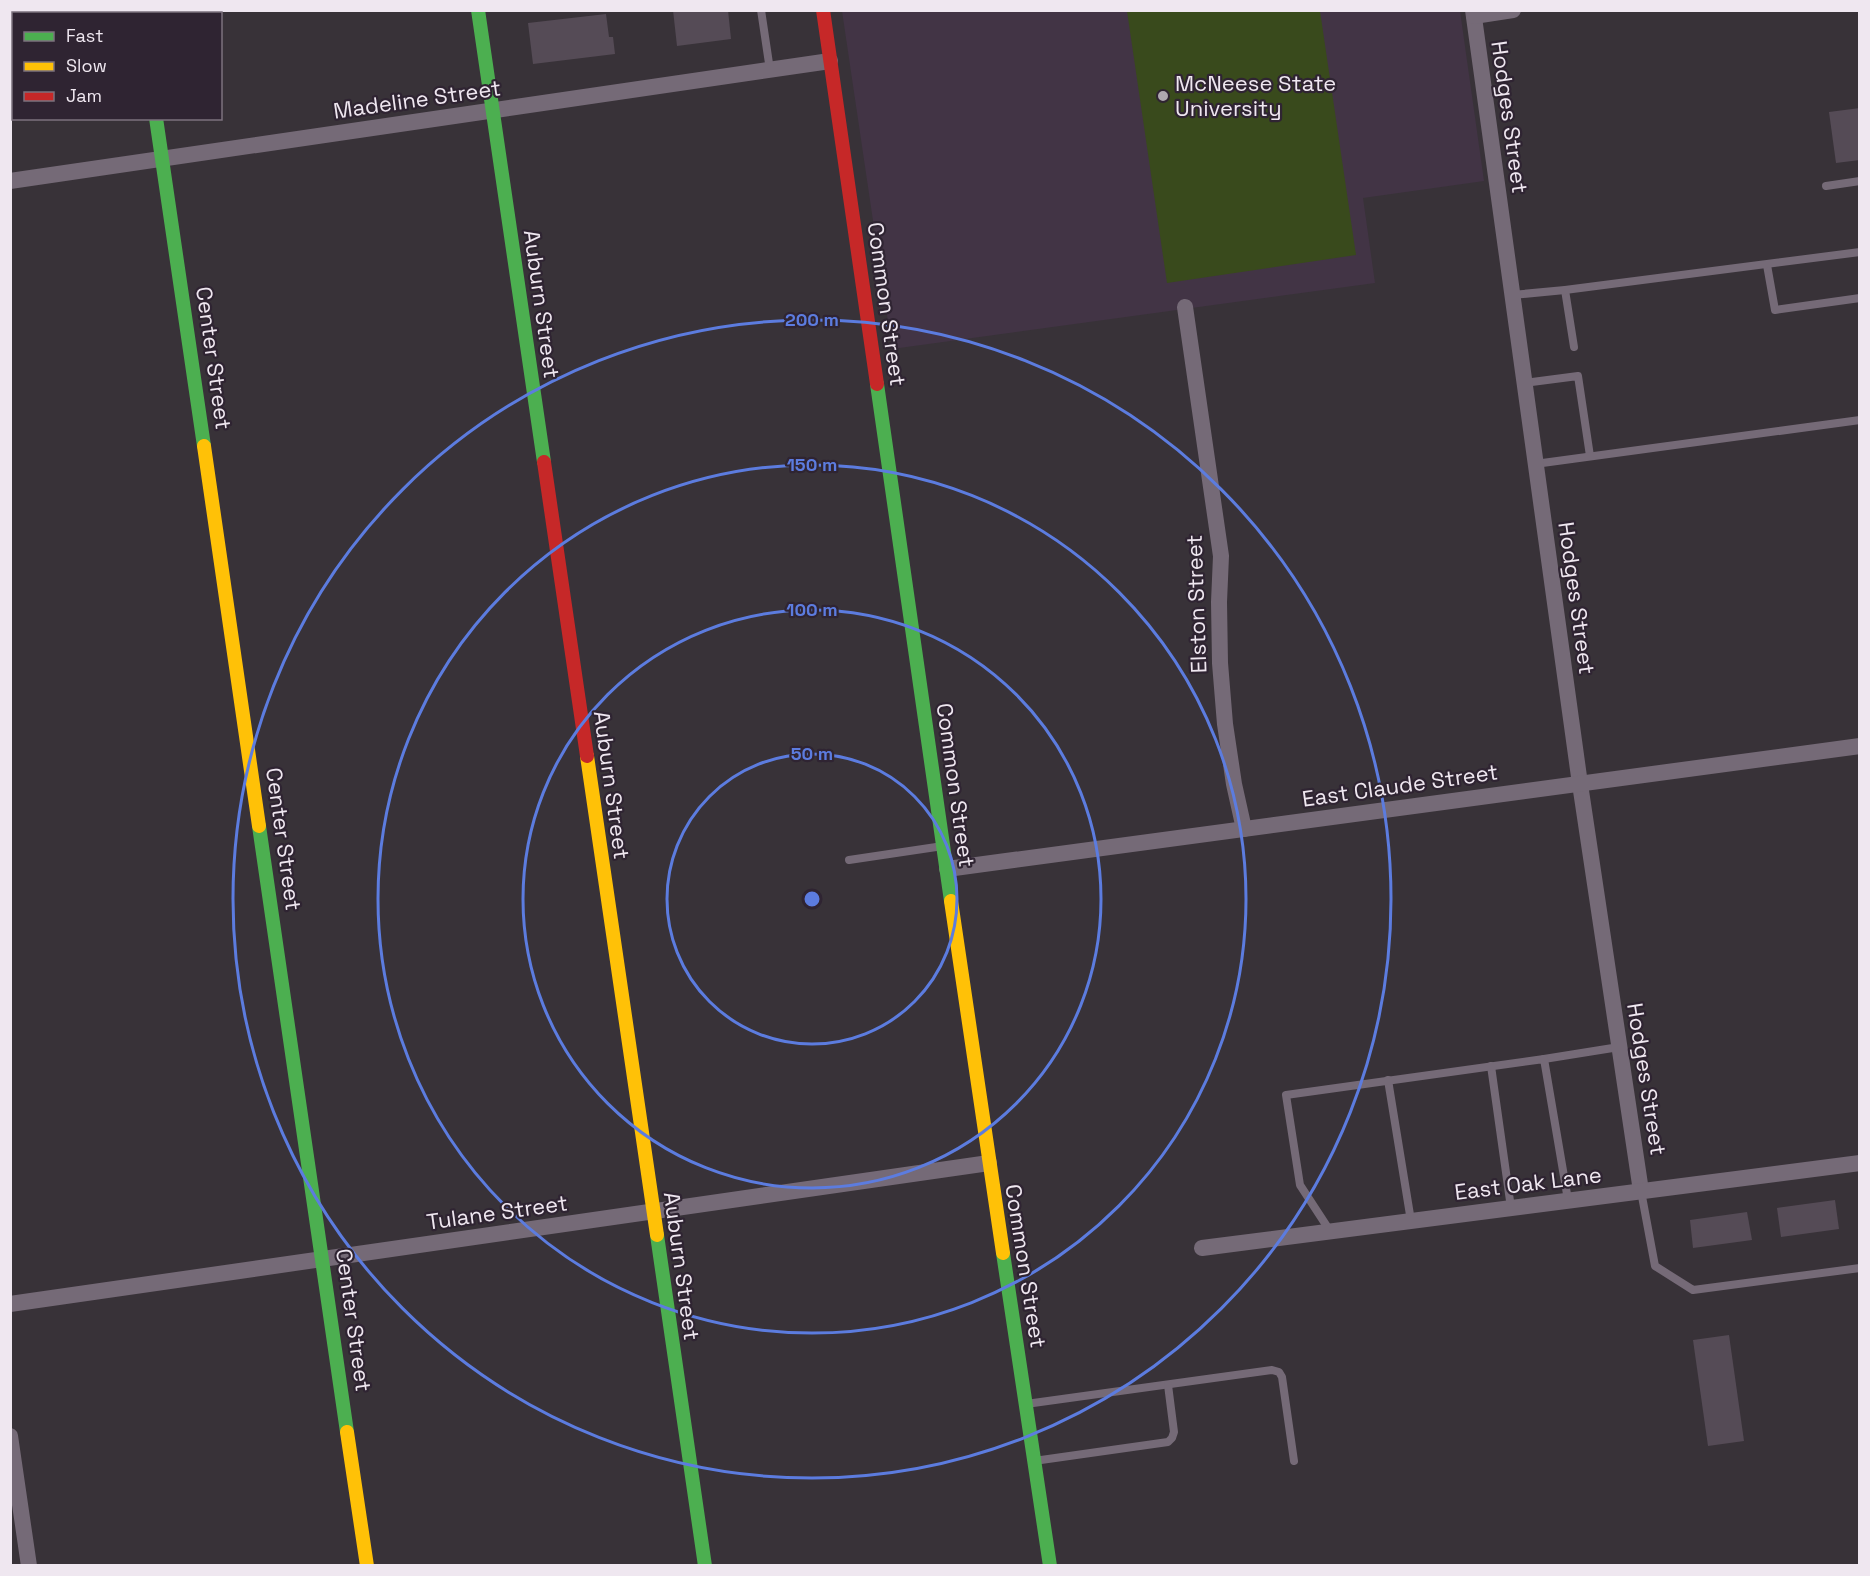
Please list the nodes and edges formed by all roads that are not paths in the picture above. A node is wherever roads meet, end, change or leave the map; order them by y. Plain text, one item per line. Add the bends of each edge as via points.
1 (478, 10) edge
2 (761, 10) edge
3 (823, 10) edge
4 (1513, 10) edge
5 (1473, 13) edge
6 (830, 61) junction
7 (770, 70) junction
8 (493, 111) junction
9 (156, 120) edge
10 (162, 159) junction
11 (10, 181) edge
12 (1860, 181) edge
13 (1826, 186) dead end
14 (1860, 252) edge
15 (1767, 265) junction
16 (1565, 290) junction
17 (1512, 295) junction
18 (1860, 298) edge
19 (1185, 307) dead end
20 (1574, 347) dead end
21 (1524, 383) junction
22 (1860, 420) edge
23 (1590, 456) junction
24 (1535, 464) junction
25 (1860, 746) edge
26 (1580, 784) junction
27 (1244, 829) junction
28 (944, 846) junction
29 (849, 860) dead end
30 (947, 869) junction
31 (1619, 1047) junction
32 (1544, 1059) junction
33 (1491, 1066) junction
34 (1388, 1080) junction
35 (989, 1163) junction
36 (1860, 1163) edge
37 (1641, 1191) junction
38 (1568, 1200) junction
39 (1511, 1208) junction
40 (653, 1213) junction
41 (1411, 1221) junction
42 (1330, 1231) junction
43 (1202, 1248) dead end
44 (322, 1260) junction
45 (1860, 1268) edge
46 (10, 1304) edge
47 (1168, 1385) junction
48 (1026, 1404) junction
49 (10, 1436) edge
50 (1034, 1461) junction
51 (1294, 1461) dead end
52 (29, 1566) edge
53 (367, 1566) edge
54 (705, 1566) edge
55 (1050, 1566) edge

1 - 8 street, Auburn Street
2 - 7 lane
3 - 6 street, Common Street
4 - 5 street
5 - 17 street, Hodges Street
6 - 7 street, Madeline Street
6 - 28 street, Common Street
7 - 8 street, Madeline Street
8 - 10 street, Madeline Street
8 - 40 street, Auburn Street
9 - 10 street, Center Street
10 - 11 street, Madeline Street
10 - 44 street, Center Street
12 - 13 lane
14 - 15 lane
15 - 16 lane
15 - 18 lane via 1775,310
16 - 17 lane
16 - 20 lane
17 - 21 street, Hodges Street
19 - 27 street, Elston Street via 1221,556 1220,663 1225,724
21 - 23 lane via 1578,376
21 - 24 street, Hodges Street
22 - 23 lane
23 - 24 lane
24 - 26 street, Hodges Street
25 - 26 street, East Claude Street
26 - 27 street, East Claude Street
26 - 31 street, Hodges Street
27 - 30 street, East Claude Street
28 - 29 lane
28 - 30 street, Common Street
30 - 35 street, Common Street
31 - 32 lane
31 - 37 street, Hodges Street
32 - 33 lane
32 - 38 lane
33 - 34 lane
33 - 39 lane
34 - 41 lane
34 - 42 lane via 1286,1095 1300,1185
35 - 40 street, Tulane Street
35 - 48 street, Common Street
36 - 37 street, East Oak Lane
37 - 38 street, East Oak Lane
37 - 45 lane via 1655,1266 1693,1290
38 - 39 street, East Oak Lane
39 - 41 street, East Oak Lane
40 - 44 street, Tulane Street
40 - 54 street, Auburn Street
41 - 42 street, East Oak Lane
42 - 43 street, East Oak Lane
44 - 46 street, Tulane Street
44 - 53 street, Center Street
47 - 48 lane
47 - 50 lane via 1174,1432 1168,1442
47 - 51 lane via 1279,1372
48 - 50 street, Common Street
49 - 52 street
50 - 55 street, Common Street

